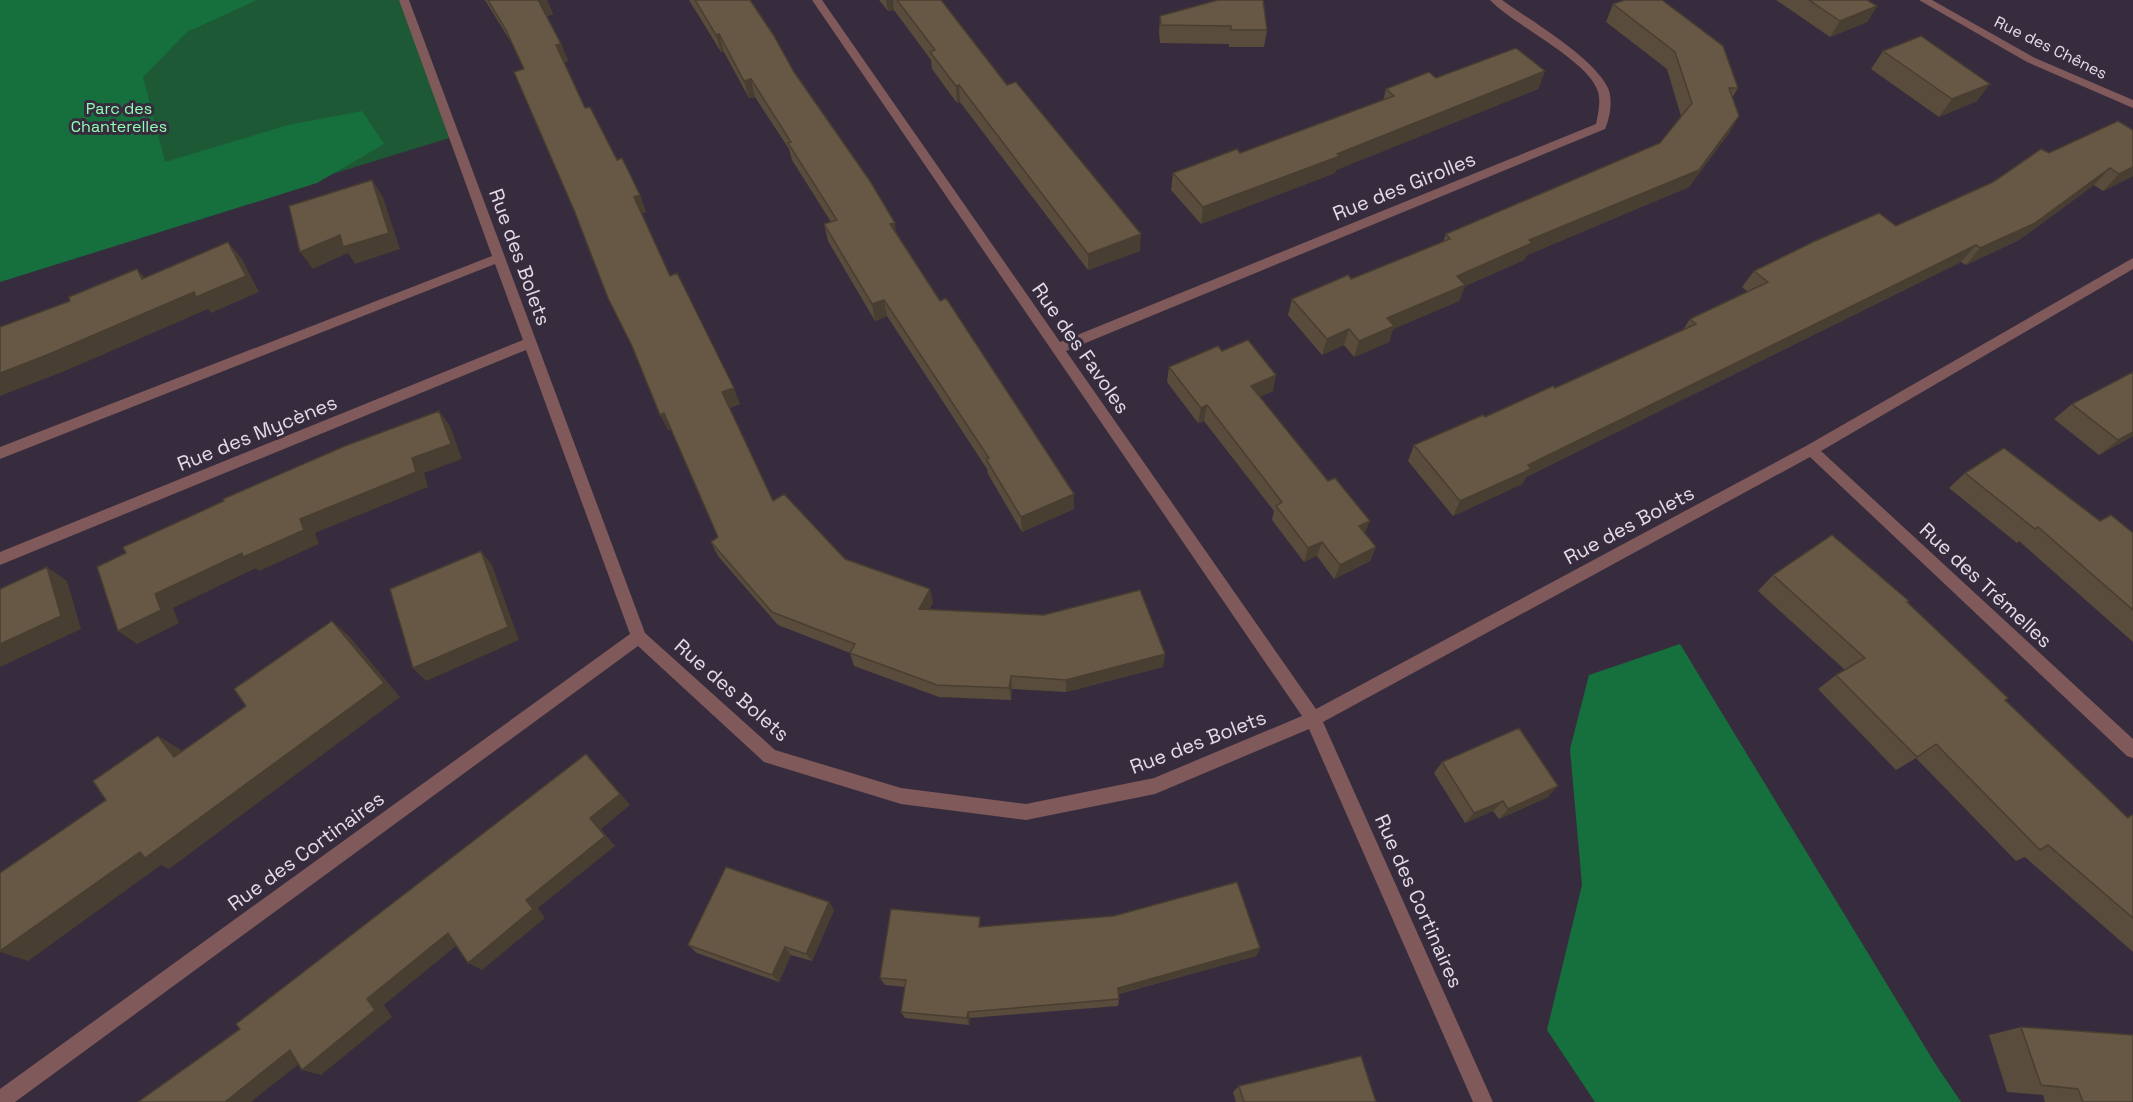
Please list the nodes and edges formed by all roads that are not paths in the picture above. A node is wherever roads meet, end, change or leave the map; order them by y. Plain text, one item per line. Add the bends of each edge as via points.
1 (404, 0) edge
2 (817, 0) edge
3 (1495, 0) edge
4 (1924, 0) edge
5 (2133, 104) edge
6 (499, 258) junction
7 (2133, 263) edge
8 (529, 343) junction
9 (1057, 349) junction
10 (1811, 450) junction
11 (0, 453) edge
12 (0, 559) edge
13 (639, 637) junction
14 (1313, 719) junction
15 (2133, 750) edge
16 (0, 1101) edge
17 (1483, 1102) edge

1 - 6 street, Rue des Bolets
2 - 9 street, Rue des Favoles
3 - 9 street, Rue des Girolles via 1586,67 1603,89 1601,126
4 - 5 street, Rue des Chênes via 2031,60
6 - 8 street, Rue des Bolets
6 - 11 street
7 - 10 street, Rue des Bolets
8 - 12 street, Rue des Mycènes
8 - 13 street, Rue des Bolets
9 - 14 street, Rue des Favoles
10 - 14 street, Rue des Bolets
10 - 15 street, Rue des Trémelles
13 - 14 street, Rue des Bolets via 770,756 901,796 1026,812 1155,786
13 - 16 street, Rue des Cortinaires
14 - 17 street, Rue des Cortinaires

